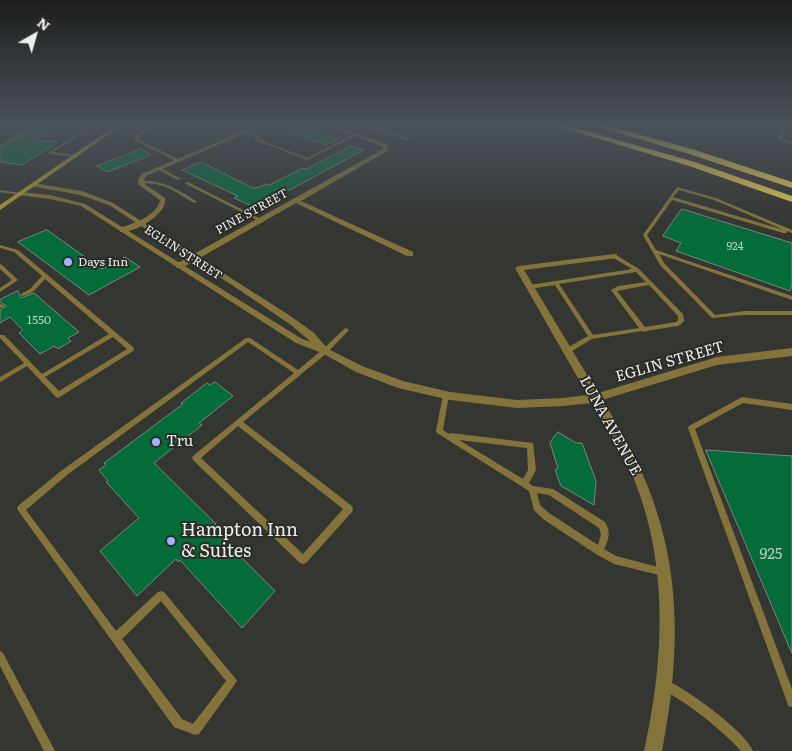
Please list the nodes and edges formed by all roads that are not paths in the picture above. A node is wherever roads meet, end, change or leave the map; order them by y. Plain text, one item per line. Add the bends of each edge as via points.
1 (70, 159) edge
2 (372, 159) edge
3 (675, 159) edge
4 (713, 159) edge
5 (177, 160) edge
6 (158, 168) junction
7 (179, 179) dead end
8 (141, 182) junction
9 (187, 183) dead end
10 (32, 185) junction
11 (792, 185) edge
12 (0, 191) edge
13 (21, 194) junction
14 (671, 198) junction
15 (792, 199) edge
16 (296, 201) junction
17 (195, 202) dead end
18 (0, 208) edge
19 (260, 220) junction
20 (139, 222) junction
21 (123, 230) junction
22 (792, 233) edge
23 (0, 246) edge
24 (654, 251) junction
25 (410, 254) dead end
26 (196, 256) junction
27 (614, 256) joint
28 (0, 266) edge
29 (179, 266) junction
30 (637, 270) junction
31 (45, 276) junction
32 (556, 283) junction
33 (650, 283) junction
34 (530, 287) junction
35 (0, 290) edge
36 (23, 295) dead end
37 (792, 298) edge
38 (792, 313) edge
39 (346, 330) dead end
40 (644, 330) junction
41 (113, 334) junction
42 (2, 336) dead end
43 (591, 337) junction
44 (325, 350) junction
45 (567, 351) junction
46 (792, 352) edge
47 (28, 363) junction
48 (297, 372) junction
49 (41, 377) junction
50 (0, 380) edge
51 (446, 396) junction
52 (596, 398) junction
53 (792, 407) edge
54 (238, 422) junction
55 (447, 436) junction
56 (528, 487) junction
57 (599, 550) junction
58 (664, 572) junction
59 (116, 638) junction
60 (0, 656) edge
61 (666, 685) junction
62 (792, 702) edge
63 (50, 751) edge
64 (653, 751) edge
65 (748, 751) edge

1 - 10 main road
2 - 16 street, PINE STREET
3 - 15 highway
4 - 11 highway
5 - 6 street
6 - 7 lane
6 - 8 street via 144,175
8 - 17 lane via 160,182
8 - 20 street via 159,194 164,202 159,210
9 - 19 lane
10 - 13 main road
10 - 20 street, EGLIN STREET via 86,193
12 - 13 lane
13 - 18 main road
13 - 21 street, EGLIN STREET via 75,202
14 - 22 lane
14 - 22 lane via 678,188 715,199
14 - 24 lane via 645,235
16 - 19 street, PINE STREET
16 - 25 street
19 - 26 street, PINE STREET
20 - 21 street
20 - 26 street, EGLIN STREET
21 - 29 street, EGLIN STREET
23 - 31 lane via 16,251
24 - 37 lane
24 - 38 lane via 662,264 714,318 745,313
26 - 29 street, PINE STREET
26 - 44 street, EGLIN STREET via 298,325
27 - 30 lane
27 - 34 street, LUNA AVENUE via 519,268
28 - 35 lane via 16,280
29 - 44 street, EGLIN STREET via 284,334
30 - 32 lane
30 - 33 lane
31 - 36 lane
31 - 41 lane
32 - 34 lane
32 - 43 lane
33 - 40 lane via 614,290
33 - 40 lane via 681,315 681,321
34 - 45 street, LUNA AVENUE
39 - 44 lane
40 - 43 lane
41 - 49 lane
41 - 49 lane via 131,349 58,395
42 - 47 lane
43 - 45 lane
44 - 48 lane
44 - 51 street, EGLIN STREET via 380,377
45 - 52 street, LUNA AVENUE
46 - 52 street, EGLIN STREET via 717,361
47 - 49 lane
47 - 50 lane
48 - 54 lane
48 - 59 lane via 248,339 64,473 21,509
51 - 52 street, EGLIN STREET via 517,404
51 - 55 lane via 439,431
52 - 58 street, LUNA AVENUE via 644,488 658,536
53 - 62 lane via 742,400 691,428
54 - 54 lane via 349,509 303,560 196,458
55 - 56 lane
55 - 56 lane via 530,445 532,470
56 - 57 lane via 537,507 546,516
56 - 57 lane via 550,492 602,525 606,535
57 - 58 lane via 614,560
58 - 61 street, LUNA AVENUE via 668,614
59 - 59 lane via 178,723 195,730 232,681 161,595
60 - 63 lane
61 - 64 street, LUNA AVENUE
61 - 65 lane via 711,715

